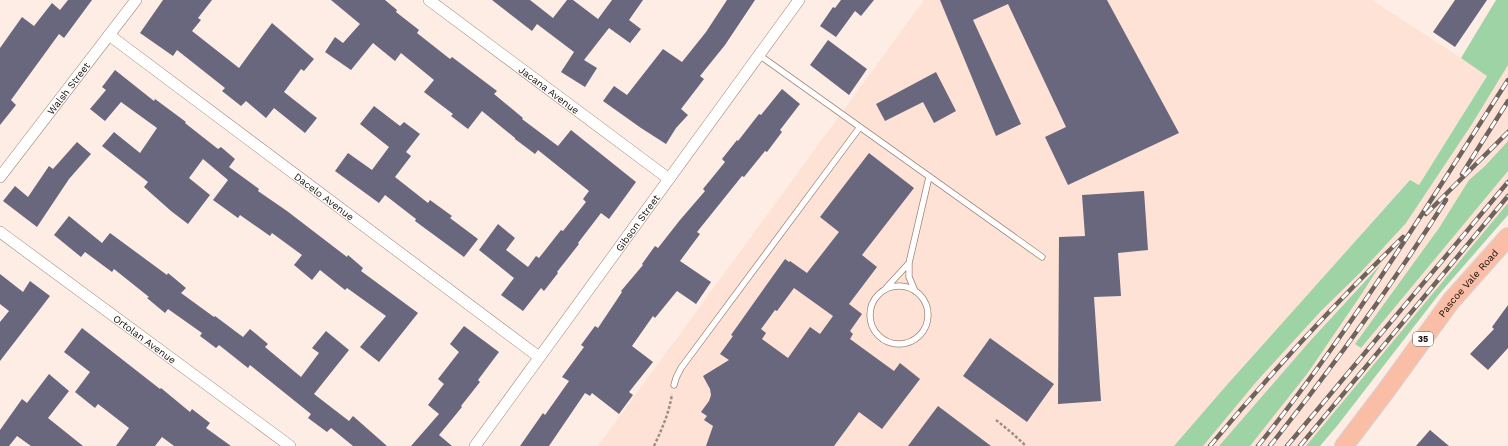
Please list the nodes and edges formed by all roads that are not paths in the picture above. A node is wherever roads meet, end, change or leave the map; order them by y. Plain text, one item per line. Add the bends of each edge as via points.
1 (136, 0) edge
2 (429, 0) edge
3 (798, 0) edge
4 (109, 35) junction
5 (759, 55) junction
6 (860, 127) junction
7 (0, 177) edge
8 (930, 177) junction
9 (669, 179) junction
10 (0, 232) edge
11 (1508, 237) edge
12 (1042, 257) dead end
13 (909, 264) junction
14 (886, 289) junction
15 (915, 291) junction
16 (539, 357) junction
17 (674, 385) road end
18 (290, 446) edge
19 (475, 446) edge
20 (1344, 446) edge

1 - 4 street, Walsh Street
2 - 9 street, Jacana Avenue
3 - 5 street, Gibson Street
4 - 7 street, Walsh Street
4 - 16 street, Dacelo Avenue
5 - 6 lane
5 - 9 street, Gibson Street
6 - 8 lane
6 - 17 lane via 682,368
8 - 12 lane
8 - 13 lane
9 - 16 street, Gibson Street
10 - 18 street, Ortolan Avenue
11 - 20 main road, Pascoe Vale Road / 35 via 1451,301
13 - 14 lane
13 - 15 lane
14 - 15 lane via 904,286
14 - 15 lane via 873,302 870,320 879,337 896,345 916,340 928,324 927,304
16 - 19 street, Gibson Street

